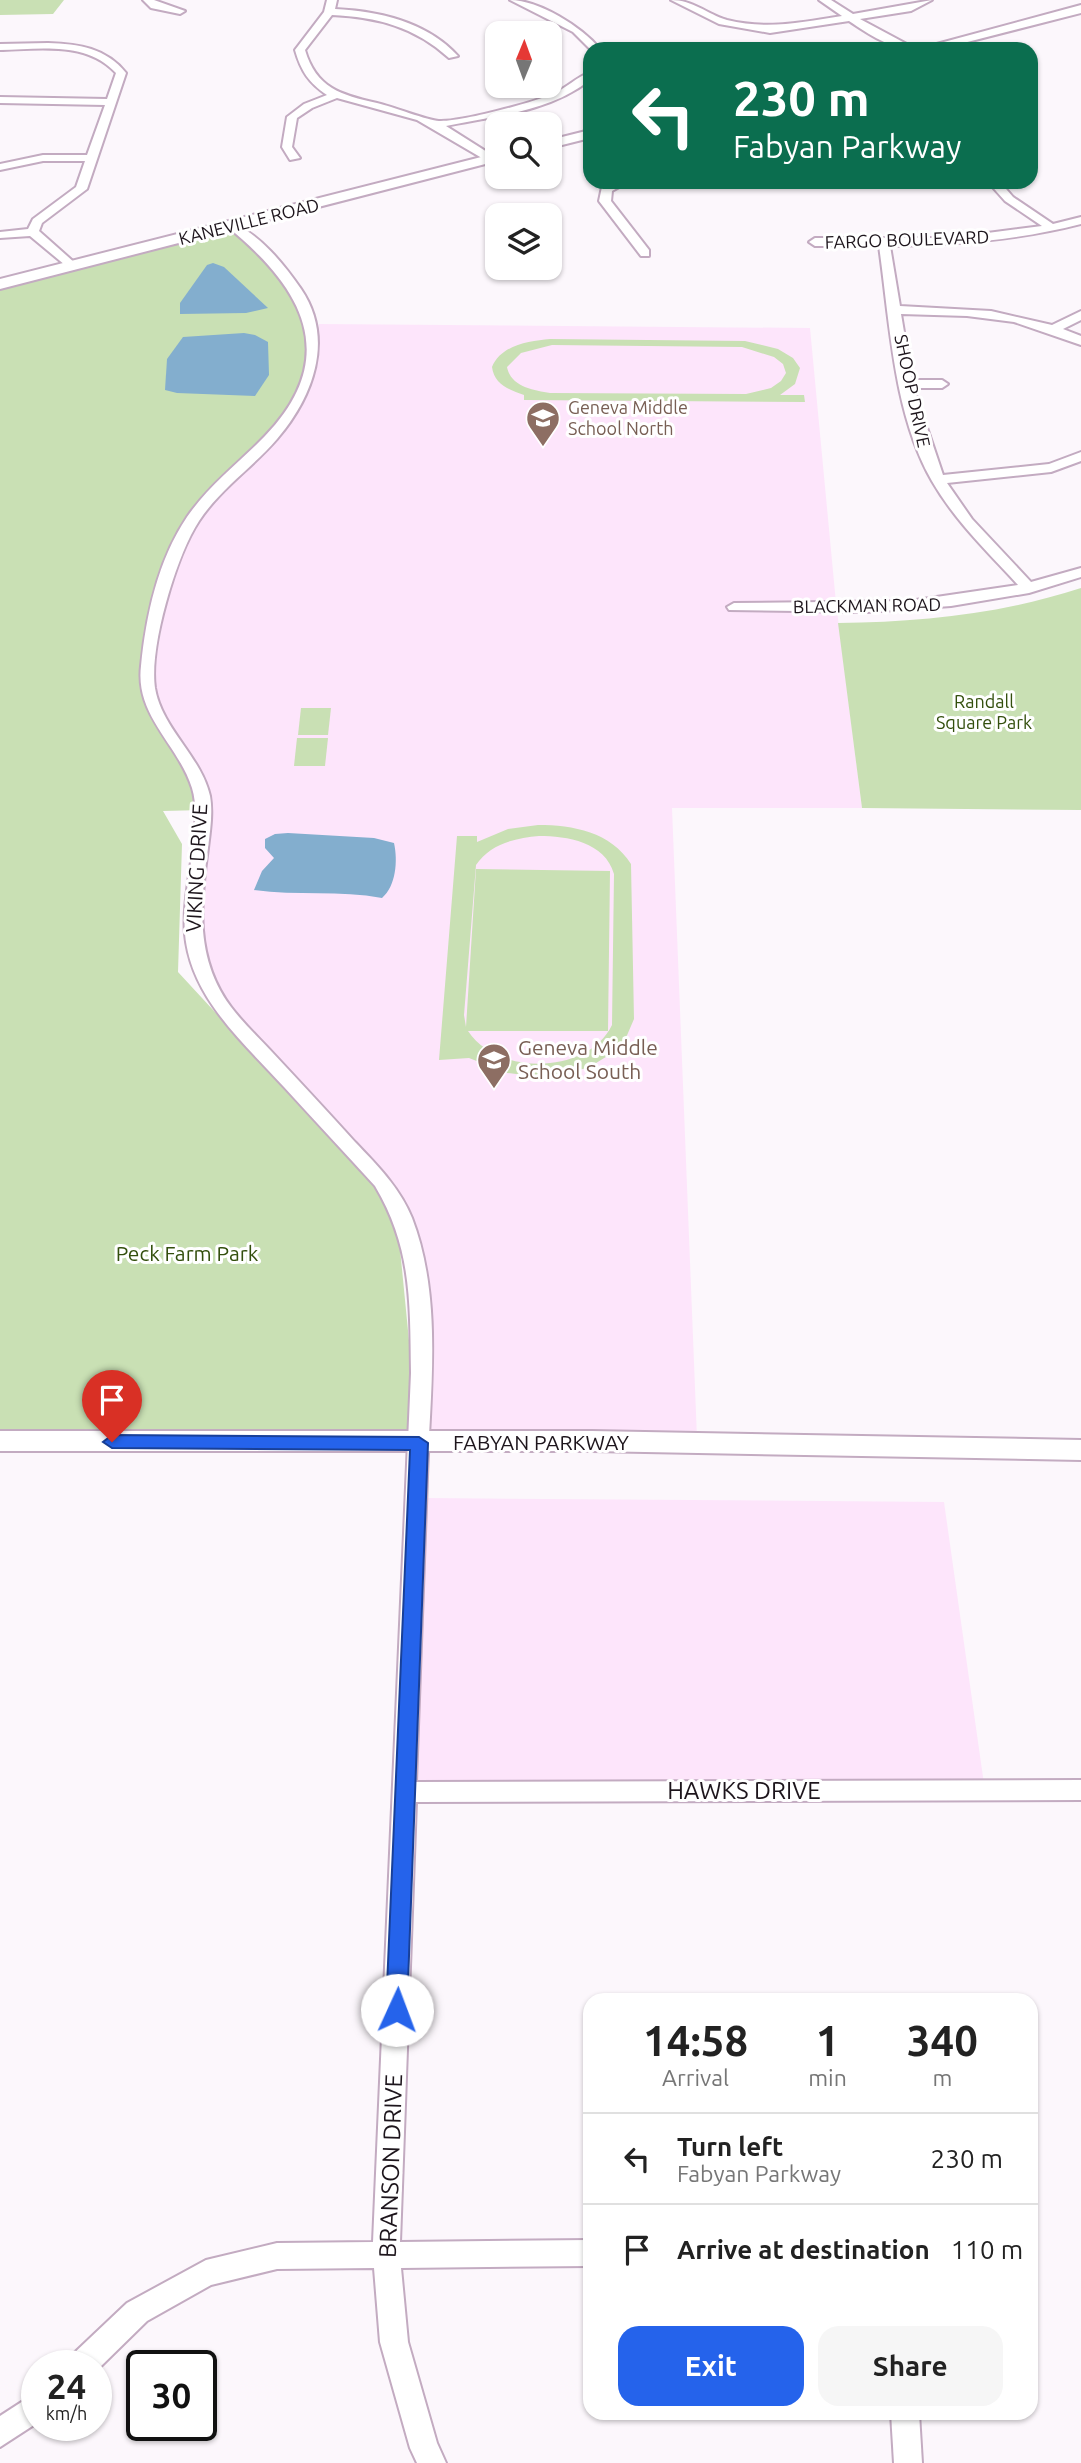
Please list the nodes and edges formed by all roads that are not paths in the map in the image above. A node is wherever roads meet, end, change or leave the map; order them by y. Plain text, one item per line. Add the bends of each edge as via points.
1 (148, 0) edge
2 (332, 0) edge
3 (515, 0) edge
4 (676, 0) edge
5 (824, 0) edge
6 (927, 0) edge
7 (1081, 9) edge
8 (180, 11) dead end
9 (329, 12) junction
10 (852, 20) junction
11 (588, 42) edge
12 (897, 42) edge
13 (952, 42) edge
14 (0, 47) edge
15 (453, 55) dead end
16 (583, 82) edge
17 (336, 95) junction
18 (0, 100) edge
19 (111, 102) junction
20 (435, 125) junction
21 (583, 136) edge
22 (562, 141) edge
23 (485, 153) edge
24 (90, 158) junction
25 (294, 158) dead end
26 (485, 160) edge
27 (0, 167) edge
28 (606, 189) edge
29 (1000, 189) edge
30 (1081, 220) edge
31 (233, 226) junction
32 (1053, 229) junction
33 (33, 232) junction
34 (0, 235) edge
35 (884, 242) junction
36 (815, 243) dead end
37 (645, 253) dead end
38 (71, 267) junction
39 (0, 284) edge
40 (895, 310) junction
41 (1081, 316) edge
42 (1055, 328) junction
43 (1081, 341) edge
44 (942, 383) dead end
45 (909, 384) junction
46 (1081, 456) edge
47 (938, 480) junction
48 (1081, 572) edge
49 (1029, 589) junction
50 (734, 607) dead end
51 (0, 1441) edge
52 (419, 1443) junction
53 (1081, 1450) edge
54 (1081, 1790) edge
55 (406, 1792) junction
56 (583, 2253) edge
57 (386, 2255) junction
58 (98, 2350) edge
59 (21, 2418) edge
60 (905, 2420) edge
61 (0, 2433) edge
62 (432, 2463) edge
63 (908, 2463) edge

1 - 8 street
2 - 9 street
3 - 11 street via 577,30
4 - 10 street via 743,27 770,30
5 - 10 street
6 - 10 street via 907,9
7 - 13 main road
9 - 15 street via 393,19
9 - 17 street via 300,50 300,59 301,68 313,81
10 - 12 street
14 - 19 street via 62,47 105,57 121,73
16 - 20 street via 559,95
17 - 20 street via 401,111
17 - 25 street via 292,117 288,147
18 - 19 street
19 - 24 street
20 - 23 street
21 - 22 main road
24 - 27 street via 43,158
24 - 33 street via 81,189 37,221
26 - 31 main road, KANEVILLE ROAD
28 - 37 street via 605,201
29 - 32 street
30 - 32 street, FARGO BOULEVARD
31 - 38 main road, KANEVILLE ROAD
31 - 52 street, VIKING DRIVE via 265,249 288,274 304,302 313,338 308,379 273,435 209,495 176,547 165,582 147,686 203,801 192,920 193,945 208,987 225,1012 382,1182 400,1212 419,1286
32 - 35 street, FARGO BOULEVARD via 955,242
33 - 34 street
33 - 38 street
35 - 36 street, FARGO BOULEVARD
35 - 40 street, SHOOP DRIVE
38 - 39 main road, KANEVILLE ROAD
40 - 42 street via 968,310
40 - 45 street, SHOOP DRIVE
41 - 42 street
42 - 43 street
44 - 45 street
45 - 47 street, SHOOP DRIVE via 923,448
46 - 47 street via 1051,468
47 - 49 street, SHOOP DRIVE
48 - 49 street, BLACKMAN ROAD
49 - 50 street, BLACKMAN ROAD via 903,608
51 - 52 main road, FABYAN PARKWAY
52 - 53 main road, FABYAN PARKWAY via 592,1441
52 - 55 street, BRANSON DRIVE
54 - 55 street, HAWKS DRIVE
55 - 57 street, BRANSON DRIVE
56 - 57 street
57 - 58 street via 277,2256 206,2273 137,2312
57 - 62 street, BRANSON DRIVE via 394,2342
59 - 61 street
60 - 63 street

